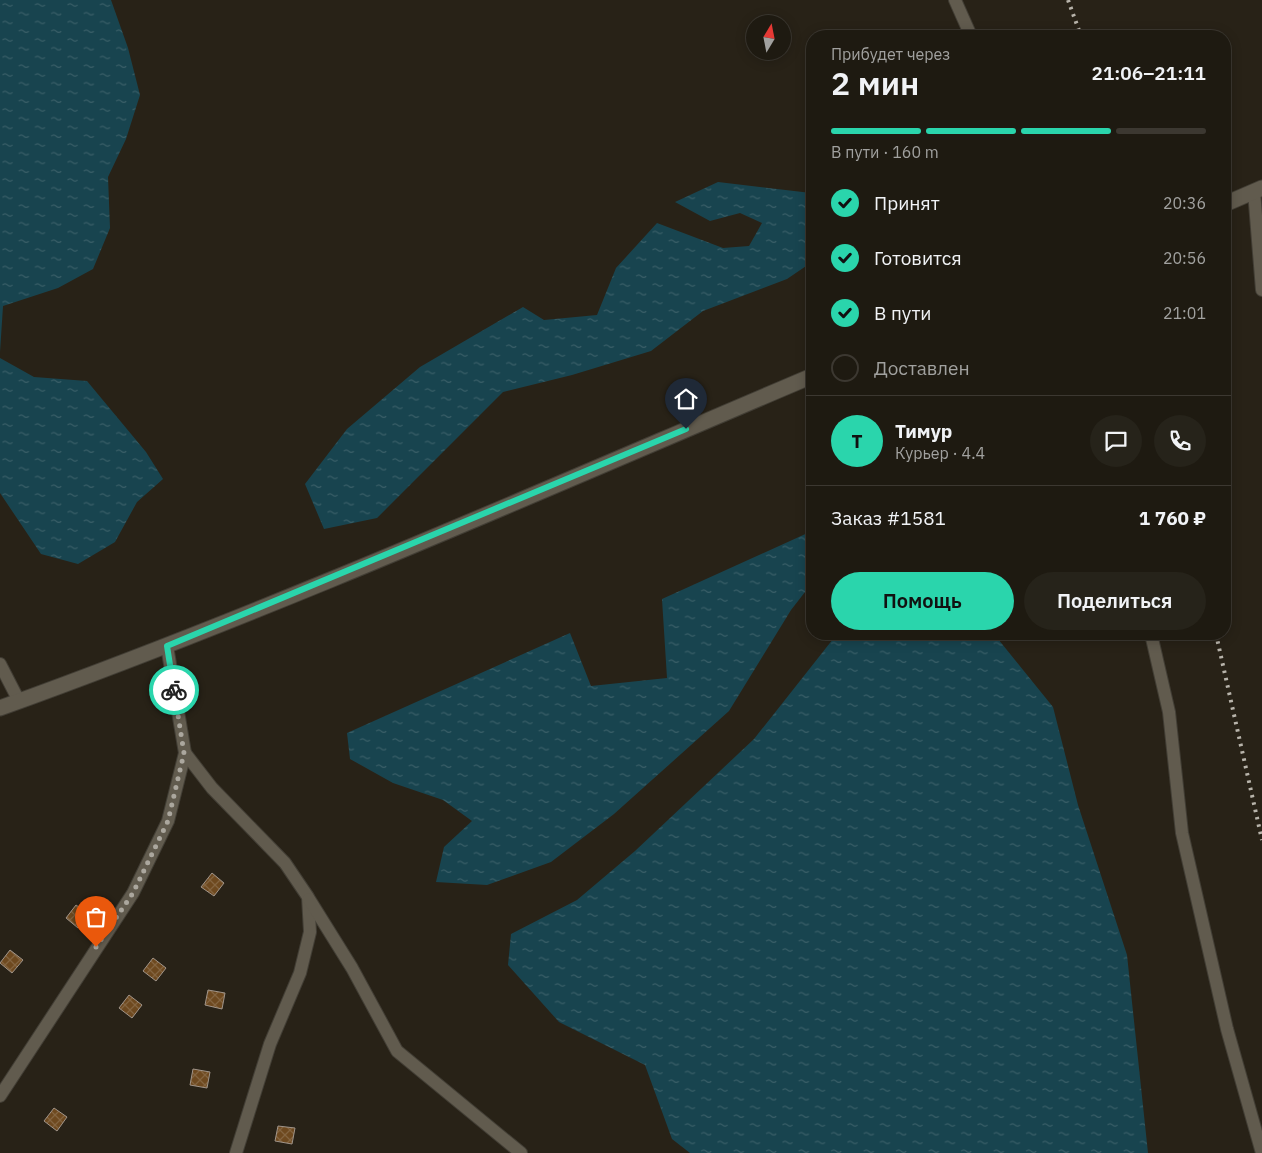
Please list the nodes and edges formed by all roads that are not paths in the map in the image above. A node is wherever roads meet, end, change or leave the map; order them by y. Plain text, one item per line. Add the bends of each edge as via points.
1 (955, 0) edge
2 (968, 30) edge
3 (1258, 190) edge
4 (1231, 201) edge
5 (1262, 290) edge
6 (806, 379) edge
7 (1152, 640) edge
8 (167, 646) junction
9 (0, 664) edge
10 (19, 701) junction
11 (0, 708) edge
12 (184, 753) junction
13 (308, 897) junction
14 (0, 1096) edge
15 (236, 1153) edge
16 (521, 1153) edge
17 (1262, 1153) edge

1 - 2 lane
3 - 4 street
3 - 5 lane
6 - 8 street
7 - 17 lane via 1169,712 1182,833 1227,1029
8 - 10 street
8 - 12 lane
9 - 10 lane
10 - 11 street
12 - 13 lane via 212,788 285,863
12 - 14 lane via 168,821 133,893
13 - 15 lane via 310,932 300,973 270,1044
13 - 16 lane via 352,968 397,1051

